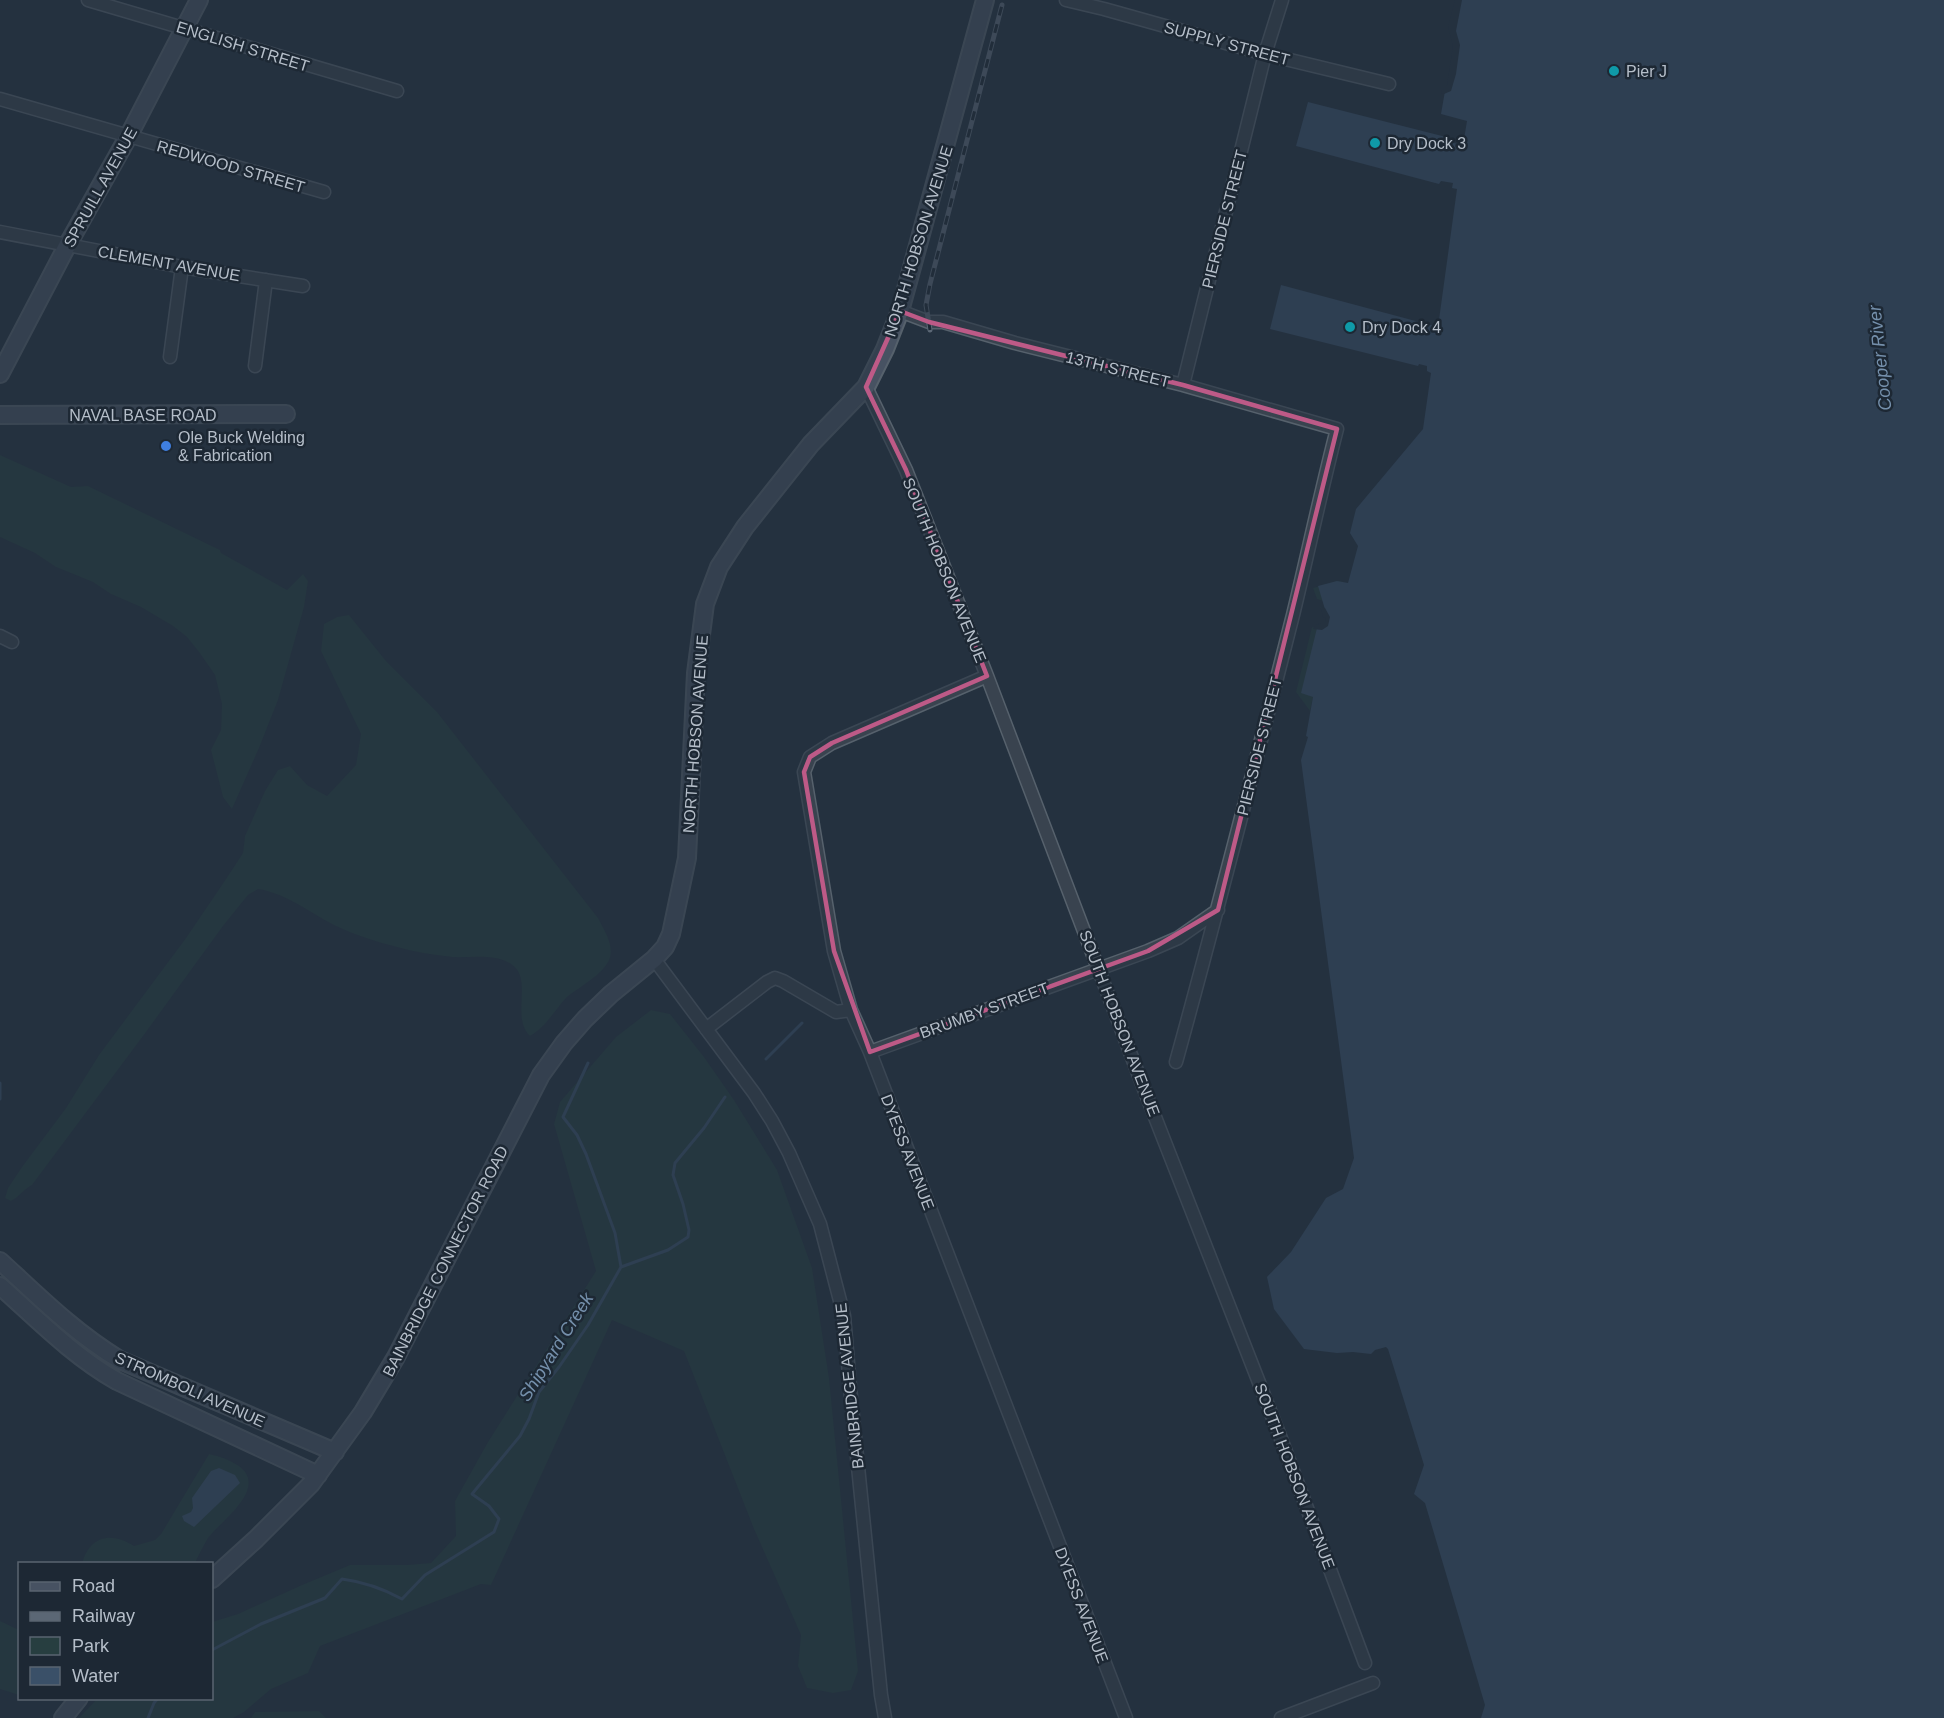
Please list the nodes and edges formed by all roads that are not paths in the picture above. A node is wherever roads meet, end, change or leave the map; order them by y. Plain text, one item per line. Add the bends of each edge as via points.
1 (88, 0) edge
2 (199, 0) edge
3 (985, 0) edge
4 (1066, 0) edge
5 (1282, 0) edge
6 (1105, 4) edge
7 (184, 28) junction
8 (1265, 54) junction
9 (1389, 84) dead end
10 (397, 90) dead end
11 (0, 99) edge
12 (128, 137) junction
13 (324, 192) dead end
14 (0, 232) edge
15 (68, 244) junction
16 (182, 267) junction
17 (266, 280) junction
18 (303, 286) dead end
19 (900, 311) junction
20 (170, 357) dead end
21 (255, 366) dead end
22 (0, 374) edge
23 (1184, 385) junction
24 (866, 387) junction
25 (286, 414) dead end
26 (0, 415) edge
27 (1337, 429) joint
28 (987, 676) junction
29 (1218, 910) junction
30 (654, 959) junction
31 (1099, 968) junction
32 (851, 1010) junction
33 (706, 1029) junction
34 (870, 1052) junction
35 (1176, 1062) dead end
36 (0, 1261) edge
37 (0, 1286) edge
38 (335, 1452) junction
39 (318, 1475) junction
40 (213, 1578) edge
41 (1365, 1663) dead end
42 (1373, 1683) dead end
43 (78, 1700) edge
44 (63, 1718) edge
45 (885, 1718) edge
46 (1126, 1718) edge
47 (1281, 1718) edge

1 - 7 street, ENGLISH STREET
2 - 7 street, SPRUILL AVENUE
3 - 19 street, NORTH HOBSON AVENUE
4 - 6 street, SUPPLY STREET
5 - 8 street, PIERSIDE STREET
6 - 8 street, SUPPLY STREET
7 - 10 street, ENGLISH STREET
7 - 12 street, SPRUILL AVENUE
8 - 9 street, SUPPLY STREET
8 - 23 street, PIERSIDE STREET
11 - 12 street, REDWOOD STREET
12 - 13 street, REDWOOD STREET
12 - 15 street, SPRUILL AVENUE
14 - 15 street, CLEMENT AVENUE
15 - 16 street, CLEMENT AVENUE
15 - 22 street, SPRUILL AVENUE
16 - 17 street, CLEMENT AVENUE
16 - 20 street
17 - 18 street, CLEMENT AVENUE
17 - 21 street
19 - 23 street, 13TH STREET via 929,322 943,322 1015,344
19 - 24 street, NORTH HOBSON AVENUE
23 - 27 street, 13TH STREET
24 - 28 street, SOUTH HOBSON AVENUE via 906,470
24 - 30 street, NORTH HOBSON AVENUE via 811,444 745,527 719,567 705,604 696,673 687,858 671,934
25 - 26 street, NAVAL BASE ROAD
27 - 29 street, PIERSIDE STREET
28 - 31 street, SOUTH HOBSON AVENUE
28 - 32 street, DYESS AVENUE via 832,743 810,757 804,772 834,951
29 - 31 street, BRUMBY STREET via 1178,938
29 - 35 street, PIERSIDE STREET
30 - 33 street, BAINBRIDGE AVENUE
30 - 38 street, BAINBRIDGE CONNECTOR ROAD via 585,1019 541,1075 391,1366
31 - 34 street, BRUMBY STREET
31 - 41 street, SOUTH HOBSON AVENUE
32 - 33 street via 836,1012 775,978
32 - 34 street, DYESS AVENUE
33 - 45 street, BAINBRIDGE AVENUE via 772,1121 789,1153 820,1224 841,1304
34 - 46 street, DYESS AVENUE
36 - 38 street, STROMBOLI AVENUE via 72,1326 120,1360
37 - 39 street, STROMBOLI AVENUE via 85,1361 117,1381
38 - 39 street, BAINBRIDGE CONNECTOR ROAD
39 - 40 street, BAINBRIDGE CONNECTOR ROAD
42 - 47 street
43 - 44 street

